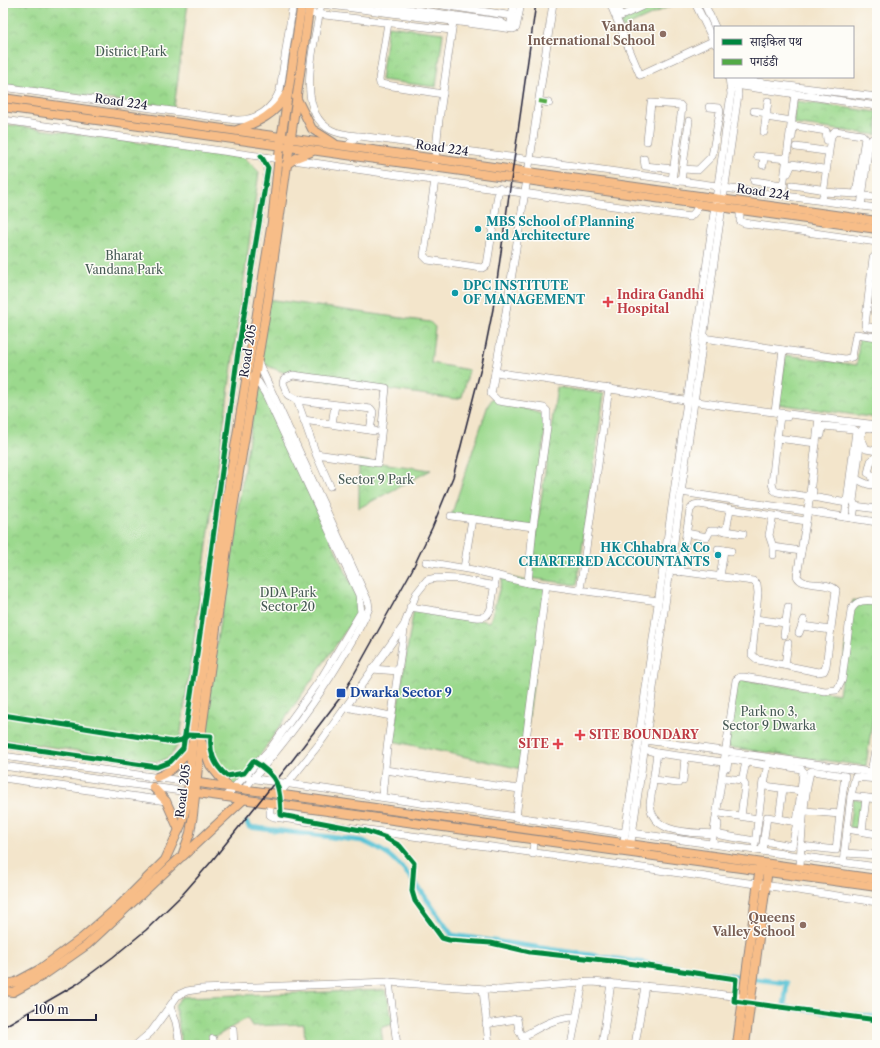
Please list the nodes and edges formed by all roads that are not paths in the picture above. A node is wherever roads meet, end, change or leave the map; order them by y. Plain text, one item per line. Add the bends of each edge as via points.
1 (293, 3) edge
2 (302, 3) edge
3 (310, 3) edge
4 (319, 3) edge
5 (366, 3) edge
6 (514, 3) edge
7 (521, 3) edge
8 (553, 3) edge
9 (610, 3) edge
10 (614, 3) edge
11 (649, 3) edge
12 (695, 3) edge
13 (704, 3) edge
14 (855, 3) edge
15 (436, 4) edge
16 (858, 4) edge
17 (418, 7) edge
18 (308, 13) junction
19 (320, 14) junction
20 (513, 16) junction
21 (388, 23) junction
22 (452, 26) junction
23 (715, 26) edge
24 (510, 28) junction
25 (714, 43) edge
26 (734, 80) edge
27 (3, 87) edge
28 (289, 90) junction
29 (443, 94) junction
30 (795, 94) junction
31 (296, 96) junction
32 (877, 97) edge
33 (3, 98) edge
34 (539, 101) junction
35 (768, 101) dead end
36 (549, 103) dead end
37 (877, 106) edge
38 (3, 107) edge
39 (708, 107) dead end
40 (754, 111) dead end
41 (766, 115) junction
42 (3, 120) edge
43 (792, 121) junction
44 (691, 124) dead end
45 (236, 130) junction
46 (764, 132) dead end
47 (358, 136) junction
48 (792, 137) dead end
49 (286, 138) junction
50 (877, 139) edge
51 (647, 141) dead end
52 (338, 145) junction
53 (348, 146) junction
54 (284, 147) junction
55 (436, 147) junction
56 (796, 147) dead end
57 (314, 151) junction
58 (825, 151) junction
59 (261, 156) junction
60 (279, 159) junction
61 (434, 159) junction
62 (644, 159) dead end
63 (530, 160) junction
64 (787, 160) junction
65 (290, 163) junction
66 (763, 165) dead end
67 (434, 168) junction
68 (673, 169) junction
69 (683, 169) junction
70 (823, 169) junction
71 (527, 176) junction
72 (435, 180) junction
73 (672, 180) junction
74 (754, 181) dead end
75 (681, 182) junction
76 (787, 183) junction
77 (720, 187) junction
78 (499, 188) junction
79 (822, 190) junction
80 (525, 192) junction
81 (782, 195) junction
82 (863, 196) junction
83 (877, 197) edge
84 (719, 198) junction
85 (820, 200) junction
86 (699, 204) junction
87 (861, 206) junction
88 (718, 207) junction
89 (877, 208) edge
90 (740, 210) junction
91 (877, 221) edge
92 (877, 229) edge
93 (877, 242) edge
94 (877, 254) edge
95 (877, 328) edge
96 (877, 337) edge
97 (703, 338) junction
98 (783, 350) junction
99 (258, 362) junction
100 (495, 372) junction
101 (252, 379) junction
102 (609, 388) junction
103 (297, 400) junction
104 (691, 400) junction
105 (335, 405) junction
106 (775, 412) junction
107 (304, 420) junction
108 (819, 420) junction
109 (332, 424) junction
110 (877, 425) edge
111 (856, 426) junction
112 (877, 429) edge
113 (370, 430) junction
114 (381, 432) junction
115 (777, 438) junction
116 (861, 442) junction
117 (816, 443) junction
118 (877, 451) edge
119 (317, 456) junction
120 (877, 456) edge
121 (306, 465) junction
122 (858, 481) junction
123 (877, 483) edge
124 (330, 486) dead end
125 (681, 492) junction
126 (810, 497) junction
127 (847, 503) junction
128 (855, 506) junction
129 (730, 509) junction
130 (877, 509) edge
131 (808, 510) junction
132 (451, 516) dead end
133 (772, 516) junction
134 (849, 517) junction
135 (472, 519) junction
136 (806, 521) junction
137 (877, 522) edge
138 (533, 527) junction
139 (722, 531) junction
140 (686, 533) junction
141 (743, 534) dead end
142 (763, 541) dead end
143 (772, 545) junction
144 (724, 550) dead end
145 (801, 551) junction
146 (773, 555) dead end
147 (426, 562) dead end
148 (464, 568) junction
149 (670, 570) junction
150 (680, 572) junction
151 (496, 575) junction
152 (720, 577) junction
153 (528, 583) junction
154 (546, 585) junction
155 (495, 586) junction
156 (580, 590) junction
157 (658, 601) junction
158 (877, 601) edge
159 (410, 607) junction
160 (788, 607) dead end
161 (755, 619) junction
162 (405, 623) junction
163 (785, 623) junction
164 (802, 626) dead end
165 (831, 630) junction
166 (784, 635) dead end
167 (788, 643) dead end
168 (786, 665) junction
169 (372, 669) junction
170 (398, 672) junction
171 (346, 707) junction
172 (391, 716) junction
173 (645, 740) junction
174 (877, 740) edge
175 (197, 742) junction
176 (3, 746) edge
177 (644, 749) junction
178 (725, 751) junction
179 (657, 753) junction
180 (3, 756) edge
181 (687, 757) junction
182 (766, 757) junction
183 (724, 762) junction
184 (746, 762) junction
185 (765, 765) junction
186 (3, 766) edge
187 (813, 767) junction
188 (385, 770) junction
189 (157, 777) junction
190 (245, 777) junction
191 (3, 778) edge
192 (725, 778) junction
193 (253, 779) junction
194 (877, 779) edge
195 (653, 780) junction
196 (193, 782) junction
197 (746, 784) junction
198 (287, 785) junction
199 (153, 787) junction
200 (231, 788) junction
201 (244, 789) junction
202 (519, 789) junction
203 (783, 789) junction
204 (801, 791) junction
205 (192, 792) junction
206 (279, 794) junction
207 (851, 796) junction
208 (225, 797) junction
209 (382, 797) junction
210 (866, 798) junction
211 (244, 799) junction
212 (877, 800) edge
213 (166, 802) junction
214 (270, 803) junction
215 (452, 808) junction
216 (805, 811) junction
217 (720, 813) junction
218 (840, 814) junction
219 (741, 816) junction
220 (516, 817) junction
221 (779, 818) junction
222 (451, 819) junction
223 (758, 819) junction
224 (797, 822) junction
225 (664, 827) junction
226 (847, 829) junction
227 (179, 830) junction
228 (862, 831) junction
229 (629, 833) junction
230 (713, 834) junction
231 (877, 834) edge
232 (662, 838) junction
233 (534, 840) junction
234 (755, 841) junction
235 (764, 841) junction
236 (712, 844) junction
237 (801, 846) junction
238 (626, 849) junction
239 (759, 851) junction
240 (844, 853) junction
241 (533, 854) junction
242 (877, 854) edge
243 (182, 856) junction
244 (800, 856) junction
245 (681, 860) junction
246 (843, 863) junction
247 (764, 867) junction
248 (877, 867) edge
249 (800, 868) junction
250 (679, 873) junction
251 (877, 879) edge
252 (762, 884) junction
253 (877, 887) edge
254 (877, 902) edge
255 (389, 982) junction
256 (583, 982) junction
257 (611, 983) junction
258 (3, 985) edge
259 (646, 986) junction
260 (483, 990) junction
261 (3, 992) edge
262 (747, 998) junction
263 (170, 1007) junction
264 (576, 1017) junction
265 (486, 1024) junction
266 (233, 1029) dead end
267 (522, 1037) junction
268 (136, 1045) edge
269 (180, 1045) edge
270 (234, 1045) edge
271 (397, 1045) edge
272 (489, 1045) edge
273 (528, 1045) edge
274 (571, 1045) edge
275 (602, 1045) edge
276 (635, 1045) edge
277 (737, 1045) edge
278 (745, 1045) edge

1 - 27 street via 280,90 274,102 252,119 236,120
2 - 28 main road, Road 205
3 - 18 main road, Road 205
4 - 19 street
4 - 22 street
5 - 17 street
6 - 20 street
7 - 24 street via 517,26 515,29
8 - 34 street
9 - 25 street via 640,75
10 - 11 street via 620,16
12 - 25 street
13 - 23 street
14 - 16 street
15 - 20 street
17 - 24 street via 500,22
18 - 19 street
18 - 31 main road, Road 205
19 - 21 street
19 - 47 street via 310,76 310,101 329,130
20 - 24 street
21 - 22 street
21 - 29 street via 380,84
22 - 24 street
22 - 29 street
26 - 30 street
26 - 32 street
26 - 77 street
28 - 45 main road via 280,106 268,117
28 - 49 main road, Road 205
29 - 55 street
30 - 37 street
30 - 43 street
31 - 49 main road, Road 205
31 - 52 main road via 312,129
33 - 45 main road, Road 224
34 - 36 street
34 - 63 street
35 - 41 street
38 - 54 main road, Road 224
39 - 69 street via 719,108 720,111 712,156 698,170
40 - 41 street
41 - 43 street
41 - 46 street
42 - 59 street
43 - 64 street
44 - 69 street
45 - 49 main road, Road 224
47 - 53 street
47 - 55 street
48 - 58 street via 794,126 826,131 828,132
49 - 52 main road, Road 224
49 - 54 main road, Road 205
50 - 82 street via 872,139 869,143
51 - 68 street via 651,103 680,105 682,108
52 - 53 main road, Road 224
53 - 61 main road, Road 224
54 - 57 main road, Road 224
54 - 60 main road, Road 205
54 - 65 main road, Road 205
55 - 61 street
55 - 63 street
56 - 58 street
57 - 65 main road
57 - 67 main road, Road 224
58 - 70 street
59 - 60 street
59 - 176 street via 268,168 238,352 183,748 170,762 157,768
60 - 101 main road, Road 205
61 - 67 street
61 - 71 main road, Road 224
62 - 68 street via 645,166
63 - 71 street
63 - 73 street
64 - 66 street via 760,156
64 - 76 street
65 - 72 street
65 - 99 main road, Road 205
67 - 71 main road, Road 224
68 - 73 street
69 - 75 street
70 - 76 street via 792,164
70 - 79 street
71 - 80 street
71 - 84 main road, Road 224
71 - 86 main road, Road 224
72 - 78 street
72 - 78 street via 425,258 482,268 487,265
73 - 75 street
74 - 76 street
75 - 77 street
76 - 79 street
76 - 81 street
77 - 81 street
77 - 84 street
78 - 80 street
79 - 79 street via 856,194 865,138 862,135 835,131 832,134
79 - 85 street
80 - 86 street via 690,217
80 - 100 street
81 - 85 street
82 - 83 street
82 - 87 street
84 - 88 street
84 - 91 main road, Road 224
85 - 87 street
86 - 88 main road, Road 224
87 - 89 street
88 - 90 main road, Road 224
88 - 97 street
88 - 104 street
90 - 92 main road, Road 224
90 - 93 street via 742,222
94 - 95 street via 873,258 865,325
96 - 98 street via 856,334 853,355 849,359
97 - 98 street
97 - 104 street
98 - 106 street
99 - 101 main road, Road 205
99 - 121 street
100 - 102 street
100 - 138 street via 491,386 493,398 544,408 547,411
101 - 175 main road, Road 205
101 - 190 street via 265,393 359,595 362,607 352,630 322,677 270,749
102 - 104 street
102 - 156 street
103 - 105 street
103 - 107 street
103 - 114 street via 290,397 286,391 283,381 287,376 296,375 386,388
104 - 106 street
104 - 125 street
104 - 157 street
105 - 109 street
105 - 113 street via 371,409 373,412
106 - 108 street
107 - 109 street
107 - 119 street
108 - 111 street
108 - 115 street via 781,416
108 - 117 street
109 - 113 street
110 - 111 street
111 - 127 street
111 - 127 street via 822,428 812,496
112 - 116 street via 862,428
113 - 114 street
114 - 119 street via 378,463
115 - 117 street
115 - 126 street via 772,484 774,490
116 - 118 street via 866,449
116 - 122 street
117 - 126 street
119 - 121 street
119 - 124 street
120 - 123 street via 871,461 868,472
121 - 193 street via 369,608 336,668 314,701
122 - 123 street via 874,486
122 - 128 street via 854,489
125 - 131 street
125 - 149 street
126 - 131 street
127 - 134 street
128 - 130 street
128 - 134 street
129 - 133 street
129 - 139 street
129 - 140 street via 694,505 690,510
131 - 134 street
131 - 136 street
132 - 135 street
133 - 136 street
133 - 143 street via 769,535
134 - 137 street
135 - 138 street
135 - 148 street
136 - 145 street
138 - 153 street
139 - 140 street via 710,531 707,540
139 - 141 street
140 - 150 street
142 - 143 street
143 - 145 street
143 - 146 street
144 - 152 street
145 - 165 street via 798,579 831,586 836,590
147 - 148 street
148 - 151 street
149 - 150 street
149 - 173 street
150 - 152 street
151 - 153 street
151 - 155 street
152 - 161 street via 753,581 757,584
153 - 154 street
154 - 156 street
154 - 202 street
155 - 159 street via 451,578 431,578 420,586
155 - 159 street via 489,613 484,617
156 - 157 street
157 - 229 street
158 - 178 street via 861,600 856,602 851,610 842,680 837,690 825,691 744,677 736,680
159 - 162 street
160 - 163 street
161 - 163 street
161 - 168 street via 752,656 758,660
162 - 169 street
162 - 170 street
163 - 166 street
164 - 165 street
165 - 168 street via 824,671
167 - 168 street
169 - 170 street
169 - 171 street
170 - 172 street
171 - 172 street
171 - 198 street
172 - 188 street
173 - 177 street
173 - 178 street
174 - 187 street via 871,772
175 - 189 main road via 169,772
175 - 196 main road, Road 205
175 - 200 main road via 210,765
177 - 179 street
177 - 229 street
178 - 182 street
178 - 183 street
179 - 181 street
179 - 195 street
180 - 189 street
181 - 183 street
181 - 195 street via 682,782
182 - 185 street
182 - 187 street
183 - 230 street
184 - 185 street
184 - 192 street via 729,760
184 - 197 street
185 - 223 street
186 - 199 street
187 - 216 street
187 - 218 street via 845,776
188 - 202 street
188 - 209 street
189 - 196 street
190 - 193 street
190 - 200 street
191 - 213 street
192 - 197 street
192 - 217 street
193 - 198 street
193 - 201 street
194 - 207 street via 855,777
195 - 225 street via 650,809
196 - 200 main road
196 - 205 main road, Road 205
197 - 219 street
198 - 206 street
198 - 209 street
199 - 205 street
199 - 213 main road
200 - 201 main road
200 - 208 street
201 - 206 main road
202 - 220 street
203 - 204 street
203 - 204 street via 764,786 767,764 801,769
203 - 221 street
204 - 224 street
205 - 208 main road
205 - 227 main road, Road 205
205 - 243 main road, Road 205 via 190,833
206 - 222 main road
207 - 210 street
207 - 226 street
208 - 211 main road
209 - 215 street
210 - 212 street
210 - 228 street
211 - 214 main road
211 - 243 main road
213 - 227 main road
214 - 233 main road
214 - 241 street via 269,812 274,817
215 - 220 street
215 - 222 street
216 - 218 street
216 - 237 street
217 - 219 street
217 - 234 street via 717,828 720,835
218 - 237 street via 835,851
219 - 223 street
220 - 229 street
221 - 224 street
221 - 235 street via 766,818
222 - 238 main road
223 - 234 street
224 - 235 street via 792,846
225 - 230 street
225 - 232 street
226 - 228 street
226 - 240 street
227 - 258 main road, Road 205 via 165,860 121,904 82,938 40,969 16,982
228 - 231 street
229 - 232 street
229 - 238 street
230 - 236 street
232 - 236 street
233 - 238 main road
233 - 241 street
234 - 239 street
235 - 239 street
236 - 239 street
237 - 244 street
238 - 245 main road
238 - 247 main road
239 - 244 street
240 - 242 street
240 - 246 street
241 - 250 street
243 - 261 main road, Road 205 via 87,944 44,975 13,992
244 - 246 street
244 - 249 street
245 - 247 main road
245 - 250 street
246 - 248 street
247 - 249 main road
247 - 252 main road
247 - 253 main road
249 - 251 main road
250 - 252 street
252 - 254 street
252 - 262 main road
255 - 260 street
255 - 263 street via 200,989 178,995
255 - 271 street
256 - 257 street
256 - 260 street
256 - 264 street
257 - 259 street
257 - 275 street
259 - 262 street
259 - 276 street
260 - 265 street
262 - 277 main road
262 - 278 main road
263 - 268 street via 151,1032
263 - 269 street
264 - 267 street via 552,1021
264 - 274 street
265 - 267 street via 517,1019
265 - 272 street
266 - 270 street
267 - 273 street

